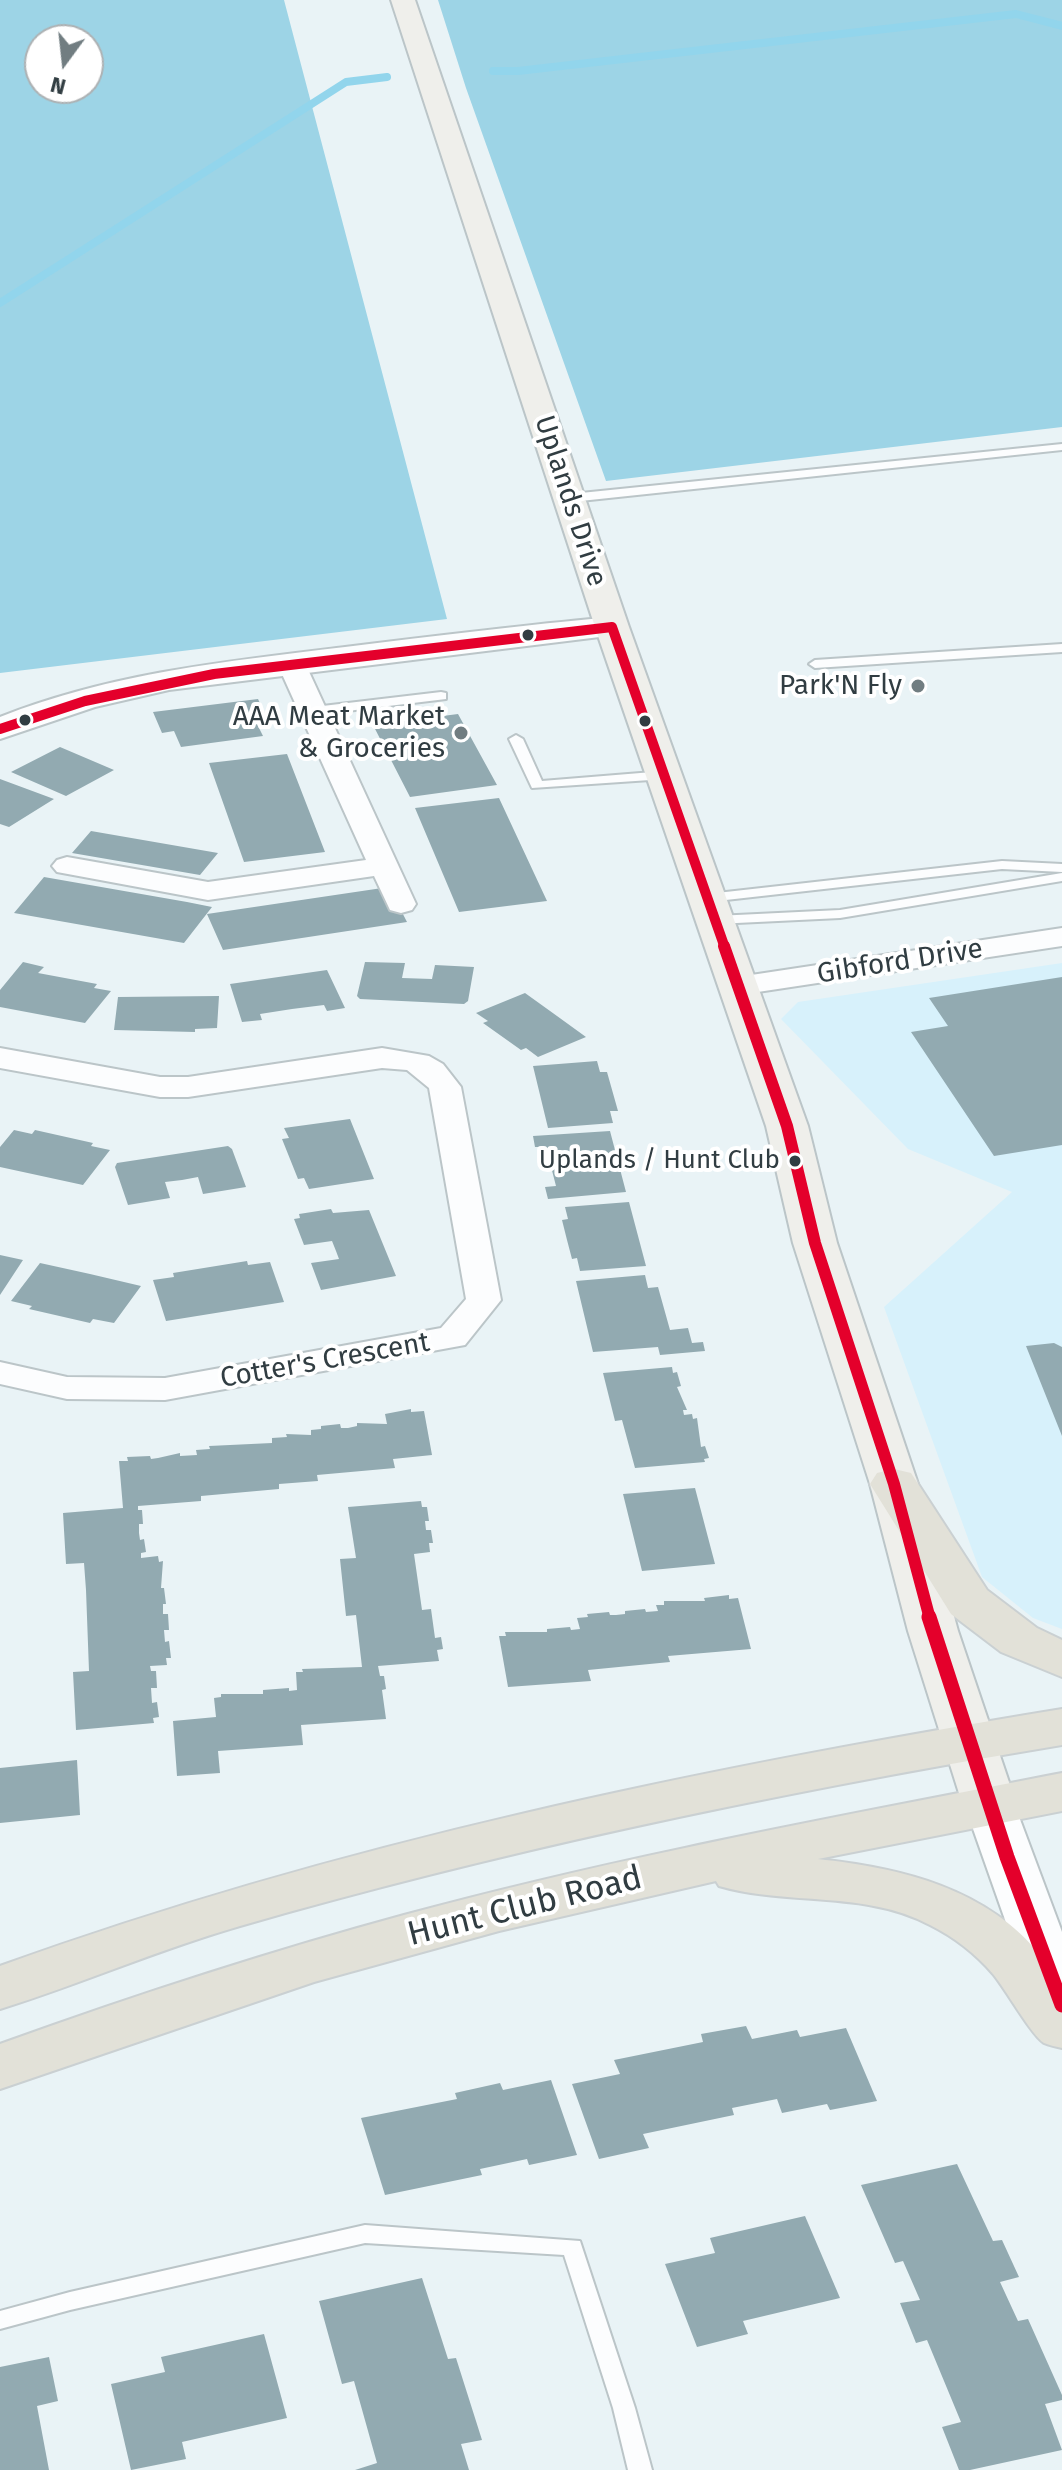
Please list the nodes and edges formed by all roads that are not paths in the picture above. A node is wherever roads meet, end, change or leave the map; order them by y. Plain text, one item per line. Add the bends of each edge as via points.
1 (403, 0) edge
2 (1062, 447) edge
3 (571, 498) junction
4 (612, 627) junction
5 (1062, 648) edge
6 (291, 663) junction
7 (815, 664) dead end
8 (441, 696) dead end
9 (314, 711) junction
10 (0, 729) edge
11 (516, 739) dead end
12 (665, 775) junction
13 (67, 866) dead end
14 (385, 866) junction
15 (1062, 868) edge
16 (1062, 877) edge
17 (401, 904) dead end
18 (712, 909) junction
19 (1062, 937) edge
20 (738, 986) junction
21 (0, 1058) edge
22 (0, 1373) edge
23 (894, 1484) junction
24 (1062, 1660) edge
25 (1062, 1727) edge
26 (970, 1742) junction
27 (1062, 1792) edge
28 (990, 1806) junction
29 (691, 1868) junction
30 (0, 1988) edge
31 (1062, 2005) edge
32 (1062, 2027) edge
33 (0, 2067) edge
34 (0, 2320) edge
35 (640, 2470) edge

1 - 3 main road, Uplands Drive
2 - 3 lane
3 - 4 main road, Uplands Drive
4 - 6 street
4 - 12 main road, Uplands Drive
5 - 7 lane
6 - 9 street
6 - 10 street via 104,693
8 - 9 lane
9 - 14 street
11 - 12 lane via 537,785
12 - 18 main road, Uplands Drive
13 - 14 street via 208,891
14 - 17 street
15 - 18 lane via 1002,865
16 - 18 lane via 840,914
18 - 20 main road, Uplands Drive
19 - 20 street, Gibford Drive
20 - 23 main road, Uplands Drive via 787,1126 815,1243
21 - 22 street, Cotter's Crescent via 160,1087 382,1058 413,1059 434,1070 445,1087 484,1300 453,1337 165,1389 67,1388
23 - 24 main road via 969,1602 1019,1640
23 - 26 main road, Uplands Drive via 933,1631
25 - 26 main road
26 - 28 main road, Uplands Drive
26 - 30 main road via 495,1838 232,1908
27 - 28 main road, Hunt Club Road
28 - 29 main road, Hunt Club Road
28 - 31 street, Uplands Drive
29 - 32 main road via 889,1888 931,1904 979,1929 1002,1948
29 - 33 main road, Hunt Club Road via 315,1960
34 - 35 lane via 365,2234 572,2247

